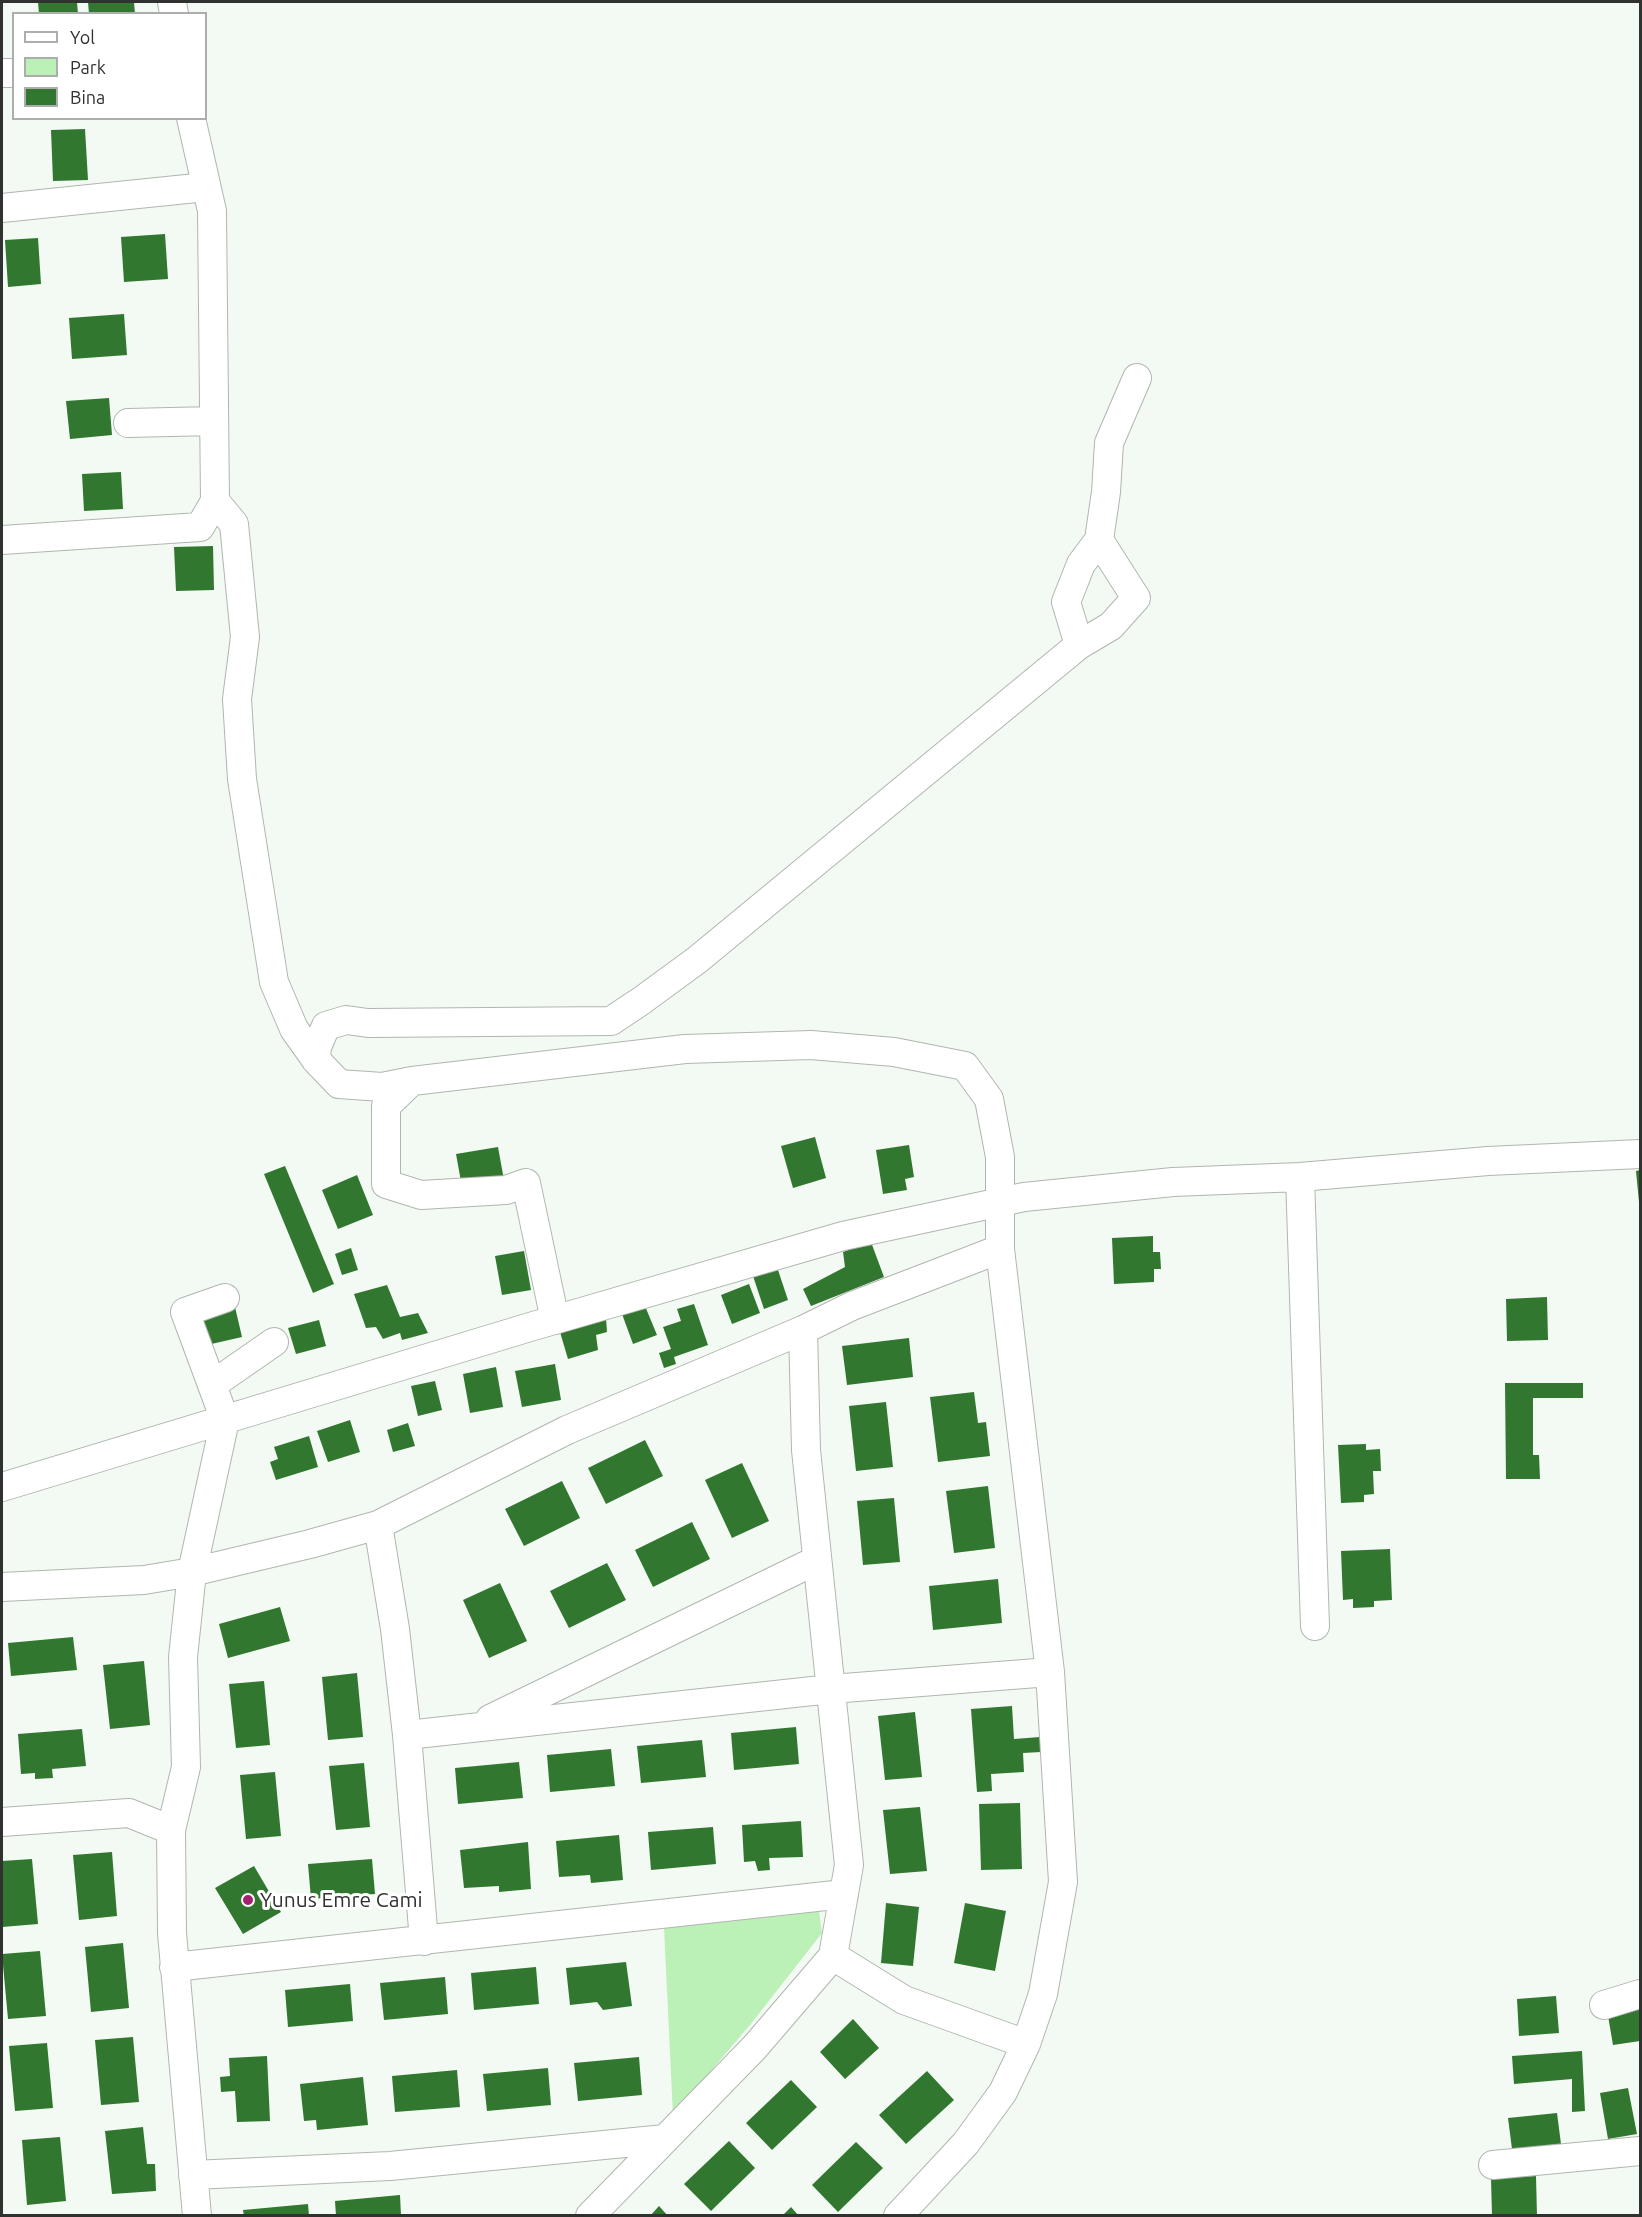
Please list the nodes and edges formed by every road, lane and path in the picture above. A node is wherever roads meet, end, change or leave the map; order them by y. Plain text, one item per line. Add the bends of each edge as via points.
1 (191, 120) edge
2 (206, 187) junction
3 (2, 208) edge
4 (1137, 378) dead end
5 (213, 421) junction
6 (128, 423) dead end
7 (215, 501) junction
8 (2, 540) edge
9 (1099, 540) junction
10 (1079, 645) junction
11 (316, 1060) junction
12 (412, 1081) junction
13 (1641, 1154) edge
14 (1300, 1177) junction
15 (1002, 1201) junction
16 (1000, 1249) junction
17 (225, 1298) dead end
18 (555, 1320) junction
19 (803, 1330) junction
20 (274, 1342) dead end
21 (212, 1385) junction
22 (225, 1420) junction
23 (2, 1487) edge
24 (378, 1525) junction
25 (817, 1560) junction
26 (192, 1572) junction
27 (2, 1587) edge
28 (1315, 1626) dead end
29 (1050, 1672) junction
30 (831, 1689) junction
31 (471, 1728) junction
32 (407, 1735) junction
33 (2, 1822) edge
34 (171, 1830) junction
35 (844, 1894) junction
36 (424, 1941) junction
37 (832, 1956) junction
38 (174, 1967) junction
39 (1641, 1994) edge
40 (1604, 2005) dead end
41 (1026, 2044) junction
42 (665, 2139) junction
43 (1641, 2151) edge
44 (1493, 2165) dead end
45 (193, 2175) junction
46 (197, 2216) edge
47 (590, 2216) edge
48 (898, 2216) edge

1 - 2 street
2 - 3 street
2 - 5 street via 212,211
4 - 9 street via 1109,443
5 - 6 street
5 - 7 street
7 - 8 street via 200,527
7 - 11 street via 234,524 245,637 237,699 242,779 274,982 294,1029
9 - 10 street via 1081,564 1066,602
9 - 10 street via 1136,598 1111,626
10 - 11 street via 697,960 611,1021 346,1020 326,1026
11 - 12 street via 339,1084 382,1087
12 - 15 street via 685,1049 777,1046 894,1052 965,1065 989,1099 1000,1157
12 - 18 street via 386,1106 386,1184 421,1195 506,1190 526,1183
13 - 14 street via 1488,1161
14 - 15 street via 1173,1182
14 - 28 street
15 - 16 street
15 - 18 street via 843,1236
16 - 19 street via 852,1306
16 - 29 street
17 - 21 street via 185,1312
18 - 22 street
19 - 24 street via 567,1430
19 - 25 street via 806,1450
20 - 21 street
21 - 22 street
22 - 23 street
22 - 26 street
24 - 26 street
24 - 32 street
25 - 30 street
25 - 31 street
26 - 27 street via 144,1580
26 - 34 street via 183,1657 186,1767
29 - 30 street
29 - 41 street via 1063,1882 1043,1994
30 - 31 street
30 - 35 street via 849,1865
31 - 32 street
32 - 36 street
33 - 34 street via 129,1813
34 - 38 street
35 - 36 street
35 - 37 street
36 - 38 street
37 - 41 street via 904,2000
37 - 42 street via 754,2048
38 - 45 street
39 - 40 street
41 - 48 street via 1003,2092 966,2143
42 - 45 street via 390,2166
42 - 47 street
43 - 44 street
45 - 46 street

